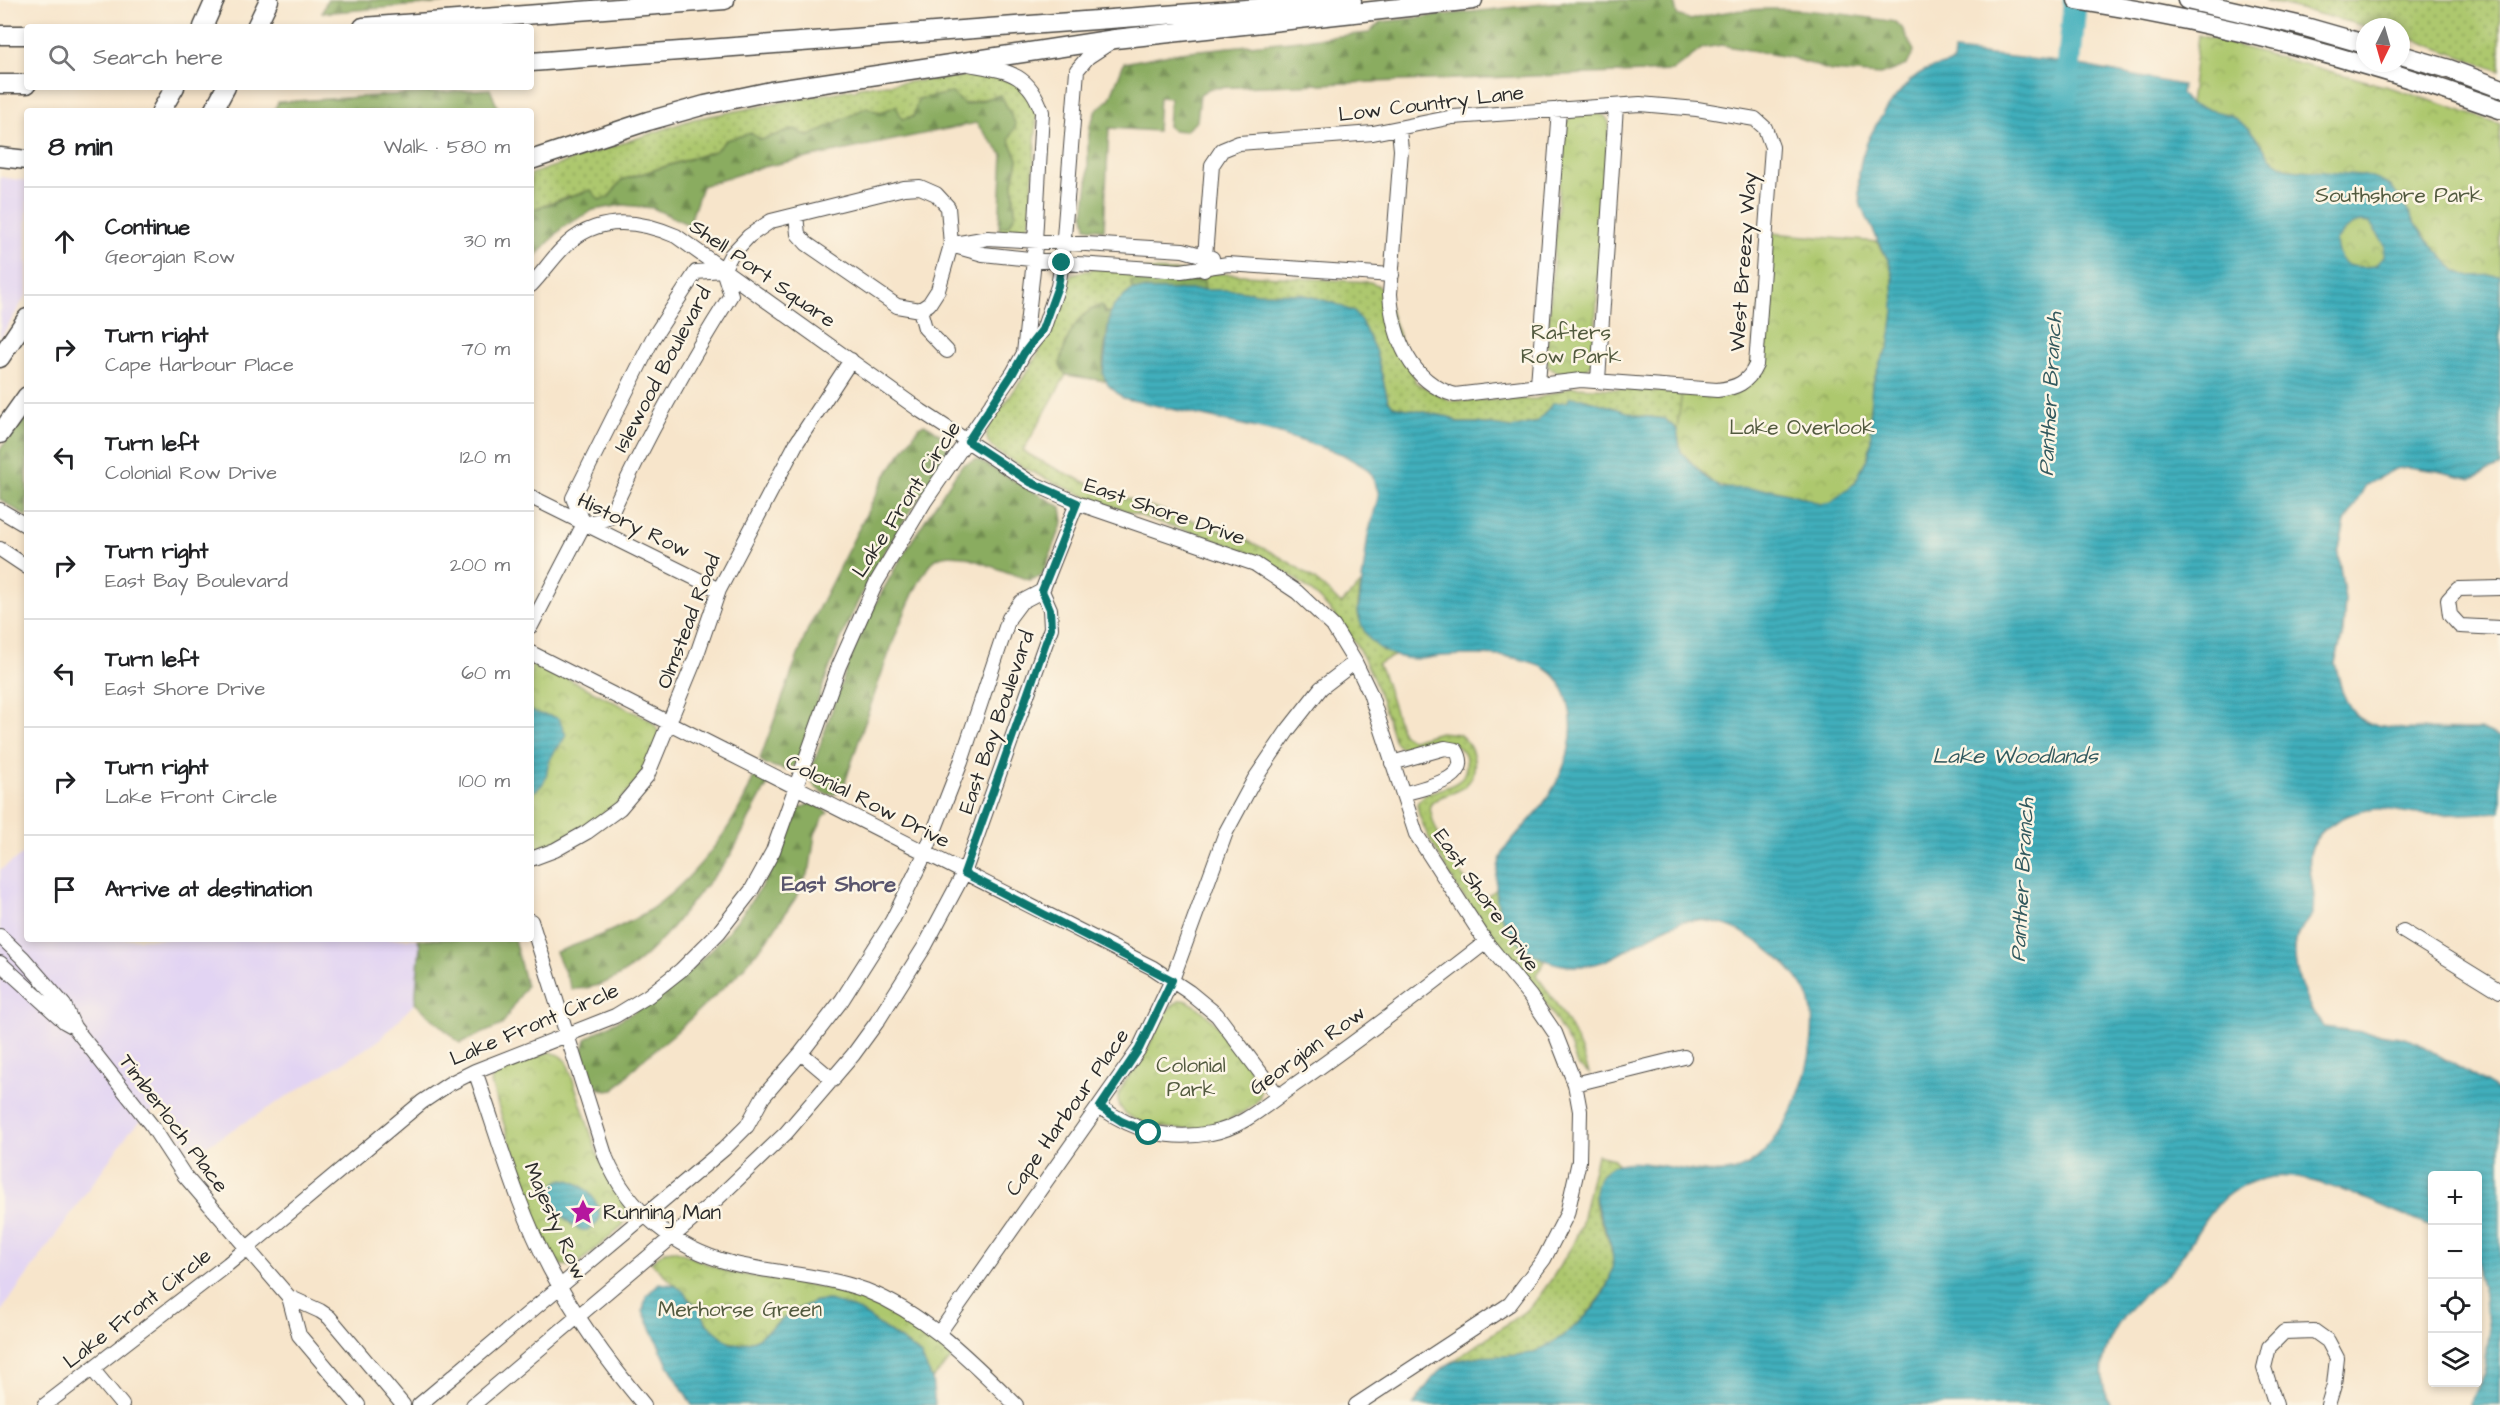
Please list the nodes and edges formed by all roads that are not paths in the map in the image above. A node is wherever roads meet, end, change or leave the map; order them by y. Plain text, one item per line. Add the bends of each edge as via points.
1 (215, 0) edge
2 (269, 0) edge
3 (725, 0) edge
4 (1367, 0) edge
5 (1473, 0) edge
6 (2077, 0) edge
7 (2187, 0) edge
8 (203, 24) edge
9 (257, 24) edge
10 (403, 24) edge
11 (0, 35) edge
12 (24, 35) edge
13 (1115, 39) junction
14 (2356, 41) edge
15 (2410, 58) edge
16 (534, 62) edge
17 (966, 63) junction
18 (0, 84) edge
19 (24, 84) edge
20 (2500, 88) edge
21 (172, 90) edge
22 (173, 90) edge
23 (224, 90) edge
24 (1616, 106) junction
25 (163, 108) edge
26 (168, 108) edge
27 (215, 108) edge
28 (1559, 109) junction
29 (2500, 109) edge
30 (1765, 128) joint
31 (1399, 129) junction
32 (0, 157) edge
33 (534, 159) edge
34 (24, 160) edge
35 (796, 215) junction
36 (1036, 241) junction
37 (1064, 243) junction
38 (951, 245) junction
39 (1205, 255) junction
40 (1034, 260) junction
41 (1062, 263) junction
42 (1228, 264) junction
43 (723, 270) junction
44 (1204, 270) junction
45 (1392, 275) junction
46 (534, 281) edge
47 (920, 310) junction
48 (24, 322) edge
49 (947, 351) dead end
50 (1024, 353) junction
51 (0, 358) edge
52 (850, 360) junction
53 (1598, 380) junction
54 (1538, 384) junction
55 (24, 400) edge
56 (0, 434) edge
57 (968, 441) junction
58 (534, 499) edge
59 (1077, 503) junction
60 (0, 510) edge
61 (24, 524) edge
62 (584, 524) junction
63 (0, 549) edge
64 (24, 565) edge
65 (2500, 588) edge
66 (718, 590) junction
67 (1042, 591) junction
68 (534, 620) edge
69 (2500, 628) edge
70 (534, 655) edge
71 (1355, 662) junction
72 (670, 724) junction
73 (1392, 763) junction
74 (796, 787) junction
75 (1404, 794) junction
76 (925, 854) junction
77 (534, 858) edge
78 (964, 873) junction
79 (534, 930) edge
80 (2403, 931) dead end
81 (0, 936) edge
82 (1486, 942) junction
83 (0, 963) edge
84 (1172, 980) junction
85 (2500, 991) edge
86 (74, 1027) junction
87 (567, 1035) junction
88 (801, 1053) junction
89 (1684, 1057) dead end
90 (475, 1071) junction
91 (833, 1080) junction
92 (1575, 1084) junction
93 (1278, 1096) junction
94 (1100, 1107) junction
95 (645, 1215) junction
96 (670, 1237) junction
97 (248, 1247) junction
98 (560, 1286) junction
99 (289, 1297) junction
100 (579, 1317) junction
101 (939, 1333) junction
102 (93, 1370) junction
103 (45, 1405) edge
104 (123, 1405) edge
105 (358, 1405) edge
106 (403, 1405) edge
107 (419, 1405) edge
108 (473, 1405) edge
109 (644, 1405) edge
110 (1016, 1405) edge
111 (1356, 1405) edge
112 (2276, 1405) edge
113 (2328, 1405) edge

1 - 8 main road
2 - 9 main road
3 - 10 main road
4 - 16 main road
5 - 13 main road
6 - 29 main road via 2207,24 2440,87
7 - 14 main road
11 - 12 main road
13 - 17 main road
13 - 37 street, Lake Front Circle via 1088,57 1077,70
15 - 20 main road
17 - 33 main road via 771,91 705,105
17 - 36 street, Lake Front Circle via 1021,78 1038,100 1043,127
18 - 19 main road
21 - 25 main road
22 - 26 main road
23 - 27 main road
24 - 28 street, Low Country Lane
24 - 30 street, Low Country Lane via 1697,109 1755,119
24 - 53 street
28 - 31 street, Low Country Lane via 1454,117
28 - 54 street
30 - 53 street, West Breezy Way via 1772,147 1756,365 1751,377 1731,388 1717,390
31 - 39 street, Low Country Lane via 1239,143 1222,150 1212,165
31 - 45 street via 1401,150
32 - 34 main road
35 - 38 street via 920,187 936,194 948,207
35 - 43 street via 771,221 749,236
35 - 47 street via 798,234 807,244 897,306
36 - 37 street
36 - 38 street via 988,238
36 - 40 street, Lake Front Circle
37 - 39 street via 1183,250
37 - 41 street, Lake Front Circle
38 - 40 street via 983,254
38 - 47 street via 938,290
39 - 42 street
39 - 44 street, Low Country Lane
40 - 41 street
40 - 50 street, Lake Front Circle
41 - 44 street
41 - 50 street, Lake Front Circle via 1042,330
42 - 44 street
42 - 45 street
43 - 46 street, Shell Port Square via 676,236 653,226 627,222 581,234 562,248
43 - 52 street, Shell Port Square
43 - 62 street, Islewood Boulevard via 730,295 644,442 609,518
43 - 62 street, Islewood Boulevard via 696,272 653,338 573,498
45 - 54 street via 1391,308 1412,366 1429,384 1455,395
47 - 49 street via 925,328
48 - 51 main road
50 - 57 street, Lake Front Circle
52 - 57 street, Shell Port Square
52 - 66 street, Olmstead Road via 796,444
53 - 54 street
55 - 56 main road
57 - 59 street, East Shore Drive via 1030,482
57 - 74 street, Lake Front Circle via 876,583 839,666
58 - 62 street, History Row
59 - 67 street
59 - 71 street, East Shore Drive via 1255,564 1297,592 1333,626
60 - 61 street
62 - 66 street, History Row
62 - 68 street
63 - 64 street
65 - 69 street via 2458,589 2448,600 2450,615 2460,626
66 - 72 street, Olmstead Road
67 - 76 street, East Bay Boulevard via 1021,602 1010,618
67 - 78 street, East Bay Boulevard via 1050,609 1051,628
70 - 72 street, Colonial Row Drive
71 - 73 street, East Shore Drive via 1370,693
71 - 84 street, Cape Harbour Place via 1321,688 1254,780 1226,832
72 - 74 street, Colonial Row Drive
72 - 77 street, Olmstead Road via 647,776 620,808 587,832
73 - 75 street, East Shore Drive
73 - 75 street via 1444,748 1456,750 1461,759 1461,769 1452,778
74 - 76 street, Colonial Row Drive
74 - 87 street, Lake Front Circle via 773,850 751,891 719,933 648,996 615,1016
75 - 82 street, East Shore Drive via 1416,834
76 - 78 street, Colonial Row Drive
76 - 88 street, East Bay Boulevard via 867,962
78 - 84 street, Colonial Row Drive
78 - 91 street, East Bay Boulevard via 926,946
79 - 87 street
80 - 85 street
81 - 86 street, Timberloch Place via 64,1005
82 - 92 street, East Shore Drive via 1555,1033
82 - 93 street, Georgian Row via 1366,1035
83 - 86 street, Timberloch Place
84 - 93 street, Colonial Row Drive via 1217,1016
84 - 94 street, Cape Harbour Place via 1139,1049
86 - 97 street, Timberloch Place via 152,1126 180,1170
87 - 90 street, Lake Front Circle
87 - 95 street via 610,1167
88 - 91 street
88 - 95 street, East Bay Boulevard via 763,1097 747,1126
89 - 92 street
90 - 97 street, Lake Front Circle via 414,1108
90 - 98 street, Majesty Row via 532,1230
91 - 96 street, East Bay Boulevard via 760,1159
92 - 111 street, East Shore Drive via 1580,1111 1579,1161 1567,1214 1544,1259 1510,1304
93 - 94 street, Georgian Row via 1247,1119 1213,1133 1178,1136 1149,1133
94 - 101 street, Cape Harbour Place
95 - 96 street
95 - 98 street, East Bay Boulevard
96 - 100 street, East Bay Boulevard
96 - 101 street via 730,1262 864,1290
97 - 99 street, Timberloch Place
97 - 102 street, Lake Front Circle
98 - 100 street, Majesty Row
98 - 107 street, East Bay Boulevard
99 - 105 street, Timberloch Place via 299,1335
99 - 106 street, Timberloch Place via 329,1317
100 - 108 street, East Bay Boulevard
100 - 109 street, Majesty Row via 605,1358
101 - 110 street
102 - 103 street, Lake Front Circle
102 - 104 street
112 - 113 street via 2264,1368 2269,1347 2284,1332 2314,1331 2328,1341 2337,1358

